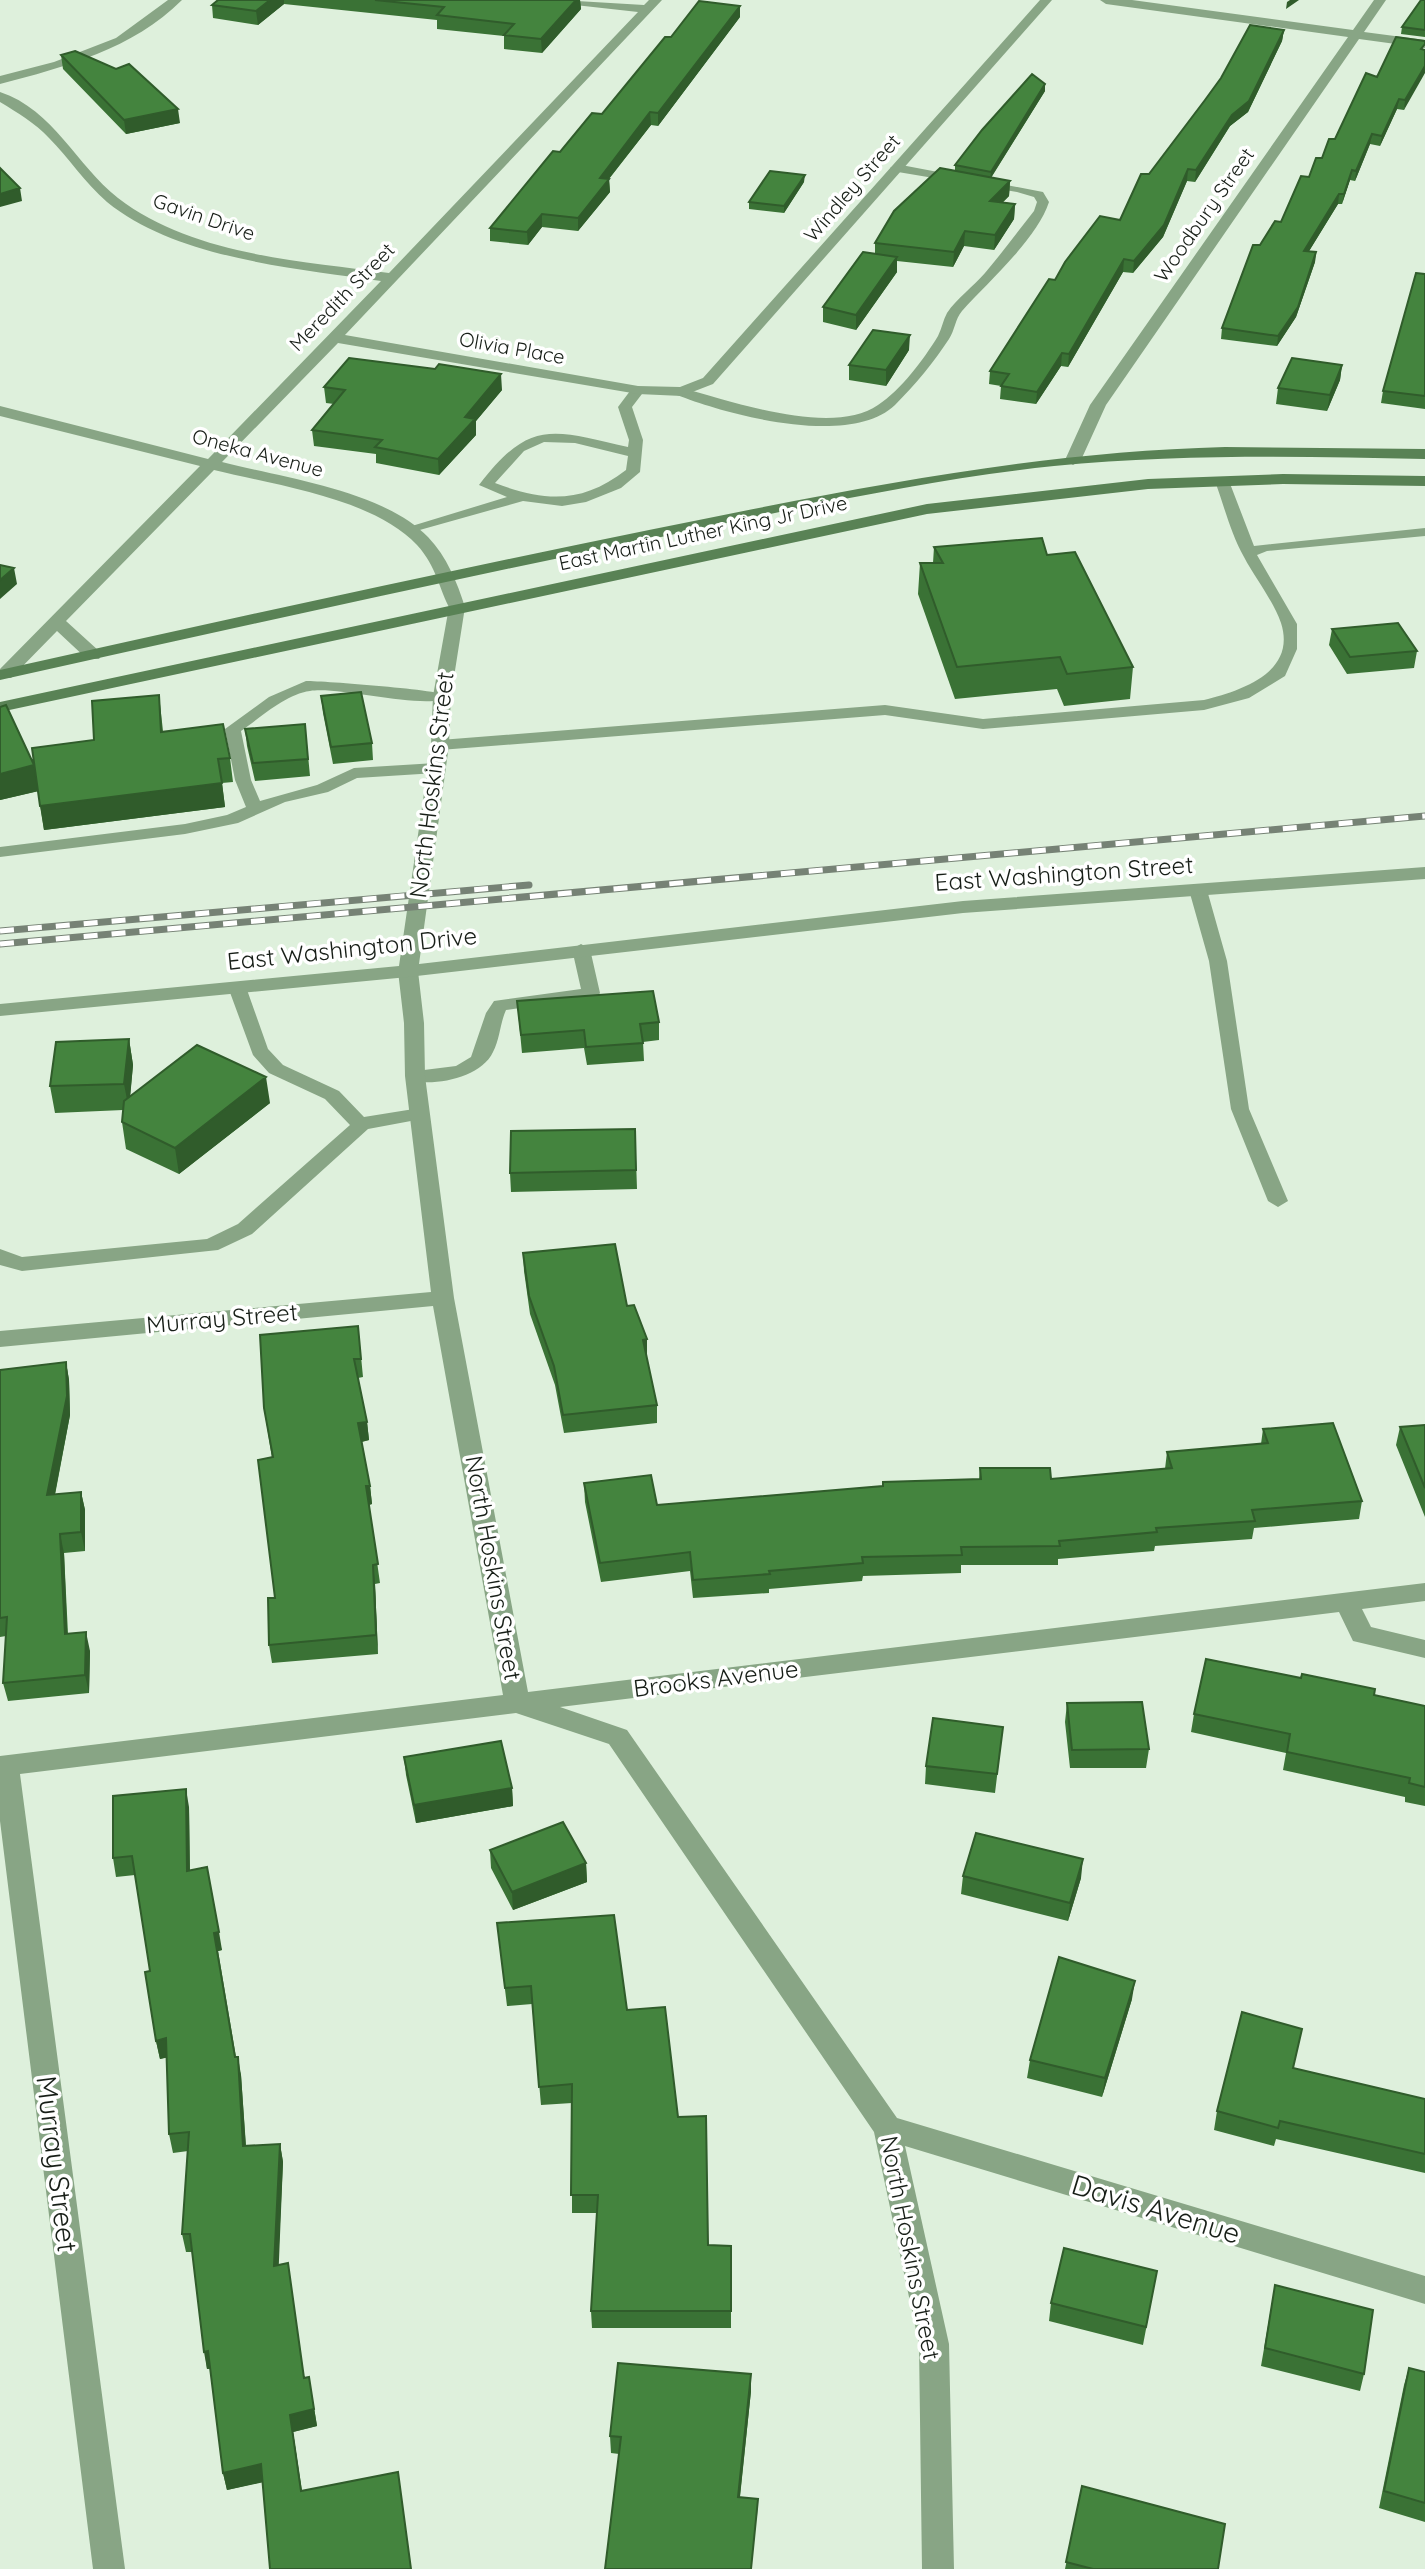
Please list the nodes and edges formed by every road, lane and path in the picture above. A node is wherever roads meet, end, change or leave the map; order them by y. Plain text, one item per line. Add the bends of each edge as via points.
1 (176, 0) edge
2 (566, 0) edge
3 (1046, 0) edge
4 (1106, 0) edge
5 (1380, 0) edge
6 (652, 5) edge
7 (1353, 34) junction
8 (1425, 44) edge
9 (0, 80) edge
10 (0, 96) edge
11 (896, 168) junction
12 (391, 278) junction
13 (335, 338) junction
14 (638, 390) junction
15 (682, 392) junction
16 (0, 411) edge
17 (634, 453) junction
18 (1425, 454) edge
19 (1073, 460) junction
20 (212, 463) junction
21 (1222, 481) junction
22 (1425, 481) edge
23 (519, 498) junction
24 (409, 529) junction
25 (1425, 532) edge
26 (1249, 553) junction
27 (447, 576) junction
28 (457, 607) junction
29 (55, 620) junction
30 (93, 655) junction
31 (2, 674) edge
32 (442, 696) junction
33 (0, 707) edge
34 (440, 745) junction
35 (436, 768) junction
36 (255, 809) junction
37 (0, 852) edge
38 (1425, 873) edge
39 (1198, 890) junction
40 (708, 935) joint
41 (581, 949) junction
42 (408, 971) junction
43 (237, 987) junction
44 (0, 1010) edge
45 (415, 1076) junction
46 (420, 1114) junction
47 (361, 1125) junction
48 (1278, 1201) dead end
49 (0, 1256) edge
50 (443, 1298) junction
51 (0, 1339) edge
52 (1425, 1592) edge
53 (1346, 1601) junction
54 (1425, 1649) edge
55 (517, 1703) junction
56 (3, 1766) edge
57 (887, 2128) junction
58 (1425, 2290) edge
59 (109, 2569) edge
60 (938, 2569) edge

1 - 9 street via 120,41
2 - 6 street
3 - 11 street, Windley Street
4 - 7 street
5 - 7 street, Woodbury Street
6 - 12 street, Meredith Street
7 - 8 street
7 - 19 street, Woodbury Street via 1098,405
10 - 12 street, Gavin Drive via 45,126 85,174 120,205 155,225 240,253
11 - 15 street, Windley Street via 708,381
11 - 15 lane via 1018,189 1039,195 1043,202 989,277 951,316 948,330 900,392 881,410 835,421 707,404
12 - 13 street, Meredith Street
13 - 14 street, Olivia Place
13 - 20 street, Meredith Street
14 - 15 street, Olivia Place
14 - 17 lane via 625,407 636,440
16 - 20 street, Oneka Avenue
17 - 23 lane via 633,472 615,488 570,503
17 - 23 lane via 560,438 537,439 520,447 486,485
18 - 19 main road, East Martin Luther King Jr Drive via 1227,451
19 - 27 main road, East Martin Luther King Jr Drive via 862,492
20 - 24 street, Oneka Avenue via 336,496
20 - 29 street, Meredith Street
21 - 22 main road, East Martin Luther King Jr Drive
21 - 26 lane
21 - 28 main road, East Martin Luther King Jr Drive via 1070,491 927,509
23 - 24 lane
24 - 27 street, Oneka Avenue
25 - 26 lane via 1264,547
26 - 34 lane via 1289,624 1289,649 1279,673 1243,695 1204,705 983,724 885,710
27 - 28 street, Oneka Avenue
27 - 30 main road, East Martin Luther King Jr Drive
28 - 32 street, North Hoskins Street
28 - 33 main road, East Martin Luther King Jr Drive
29 - 30 street
29 - 31 street, Meredith Street
30 - 31 main road, East Martin Luther King Jr Drive
32 - 34 street, North Hoskins Street
32 - 36 lane via 306,686 275,700 233,729
34 - 35 street, North Hoskins Street
35 - 36 lane via 354,773 322,789
35 - 42 street, North Hoskins Street
36 - 37 lane via 185,829
38 - 39 street, East Washington Street
39 - 40 street, East Washington Street via 963,907
39 - 48 lane via 1218,961 1240,1109
40 - 41 street, East Washington Drive
41 - 42 street, East Washington Drive
41 - 45 lane via 591,993 500,1005 486,1055 473,1068
42 - 43 street, East Washington Drive
42 - 45 street, North Hoskins Street
43 - 44 street, East Washington Drive
43 - 47 lane via 259,1051 276,1069 332,1095
45 - 46 street, North Hoskins Street
46 - 47 lane
46 - 50 street, North Hoskins Street
47 - 49 lane via 245,1229 211,1245 22,1264
50 - 51 street, Murray Street
50 - 55 street, North Hoskins Street
52 - 53 street, Brooks Avenue
53 - 54 street via 1362,1634
53 - 55 street, Brooks Avenue
55 - 56 street, Brooks Avenue
55 - 57 street, North Hoskins Street via 618,1737
56 - 59 street, Murray Street
57 - 58 street, Davis Avenue
57 - 60 street, North Hoskins Street via 934,2344

